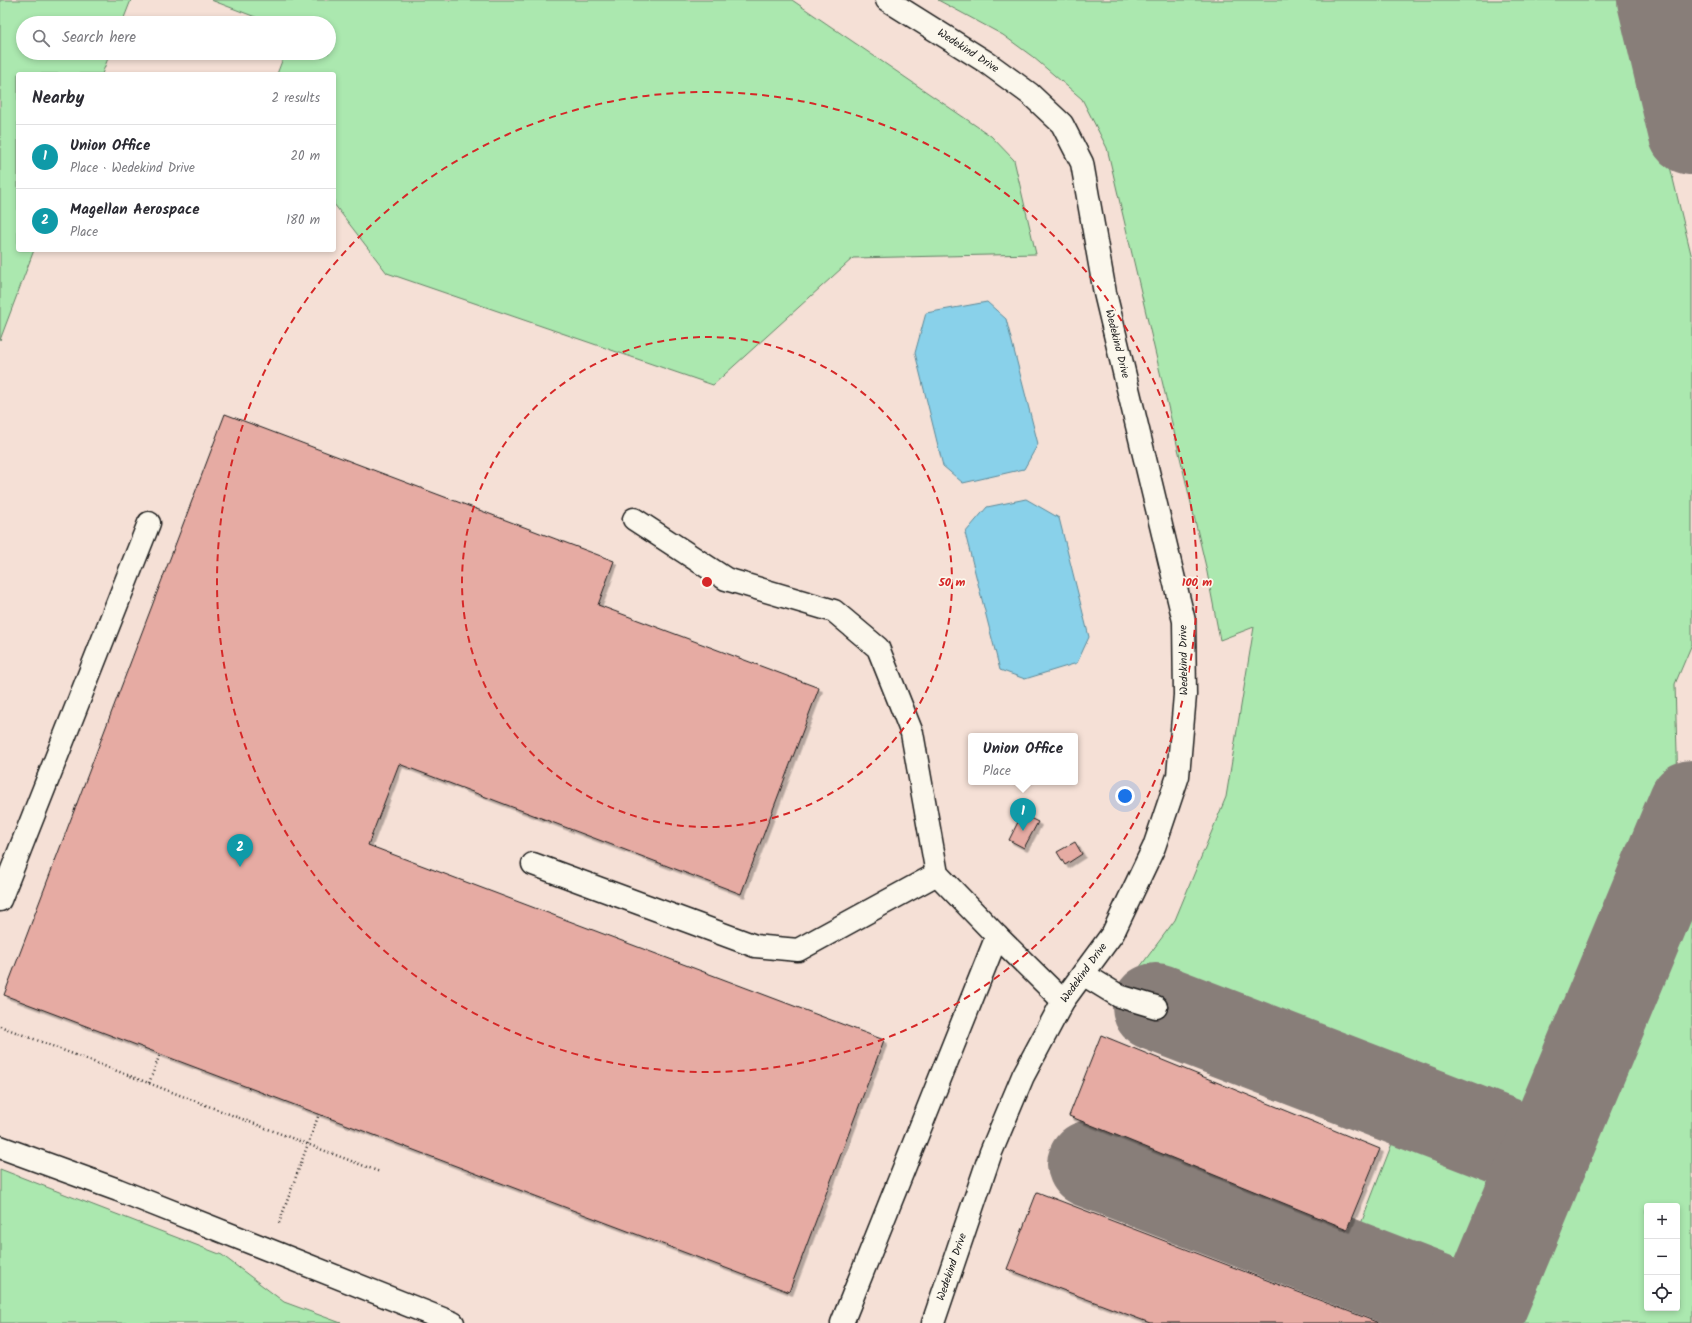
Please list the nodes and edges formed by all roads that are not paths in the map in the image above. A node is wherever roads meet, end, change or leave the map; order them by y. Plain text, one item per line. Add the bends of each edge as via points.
1 (887, 0) edge
2 (634, 519) dead end
3 (148, 523) dead end
4 (533, 864) dead end
5 (937, 874) junction
6 (0, 900) edge
7 (997, 936) junction
8 (1083, 974) junction
9 (1063, 1001) junction
10 (1156, 1007) dead end
11 (0, 1147) edge
12 (453, 1323) edge
13 (842, 1323) edge
14 (933, 1323) edge

1 - 8 street, Wedekind Drive via 986,62 1030,94 1062,124 1082,163 1105,293 1184,621 1185,696 1178,776 1154,847 1113,933
2 - 5 street via 726,579 834,612 878,648 912,733
3 - 6 street
4 - 5 street via 755,946 798,950
5 - 7 street
7 - 9 street
7 - 13 street
8 - 9 street, Wedekind Drive
8 - 10 street via 1119,996
9 - 14 street, Wedekind Drive via 1023,1076 991,1152
11 - 12 street via 118,1190

